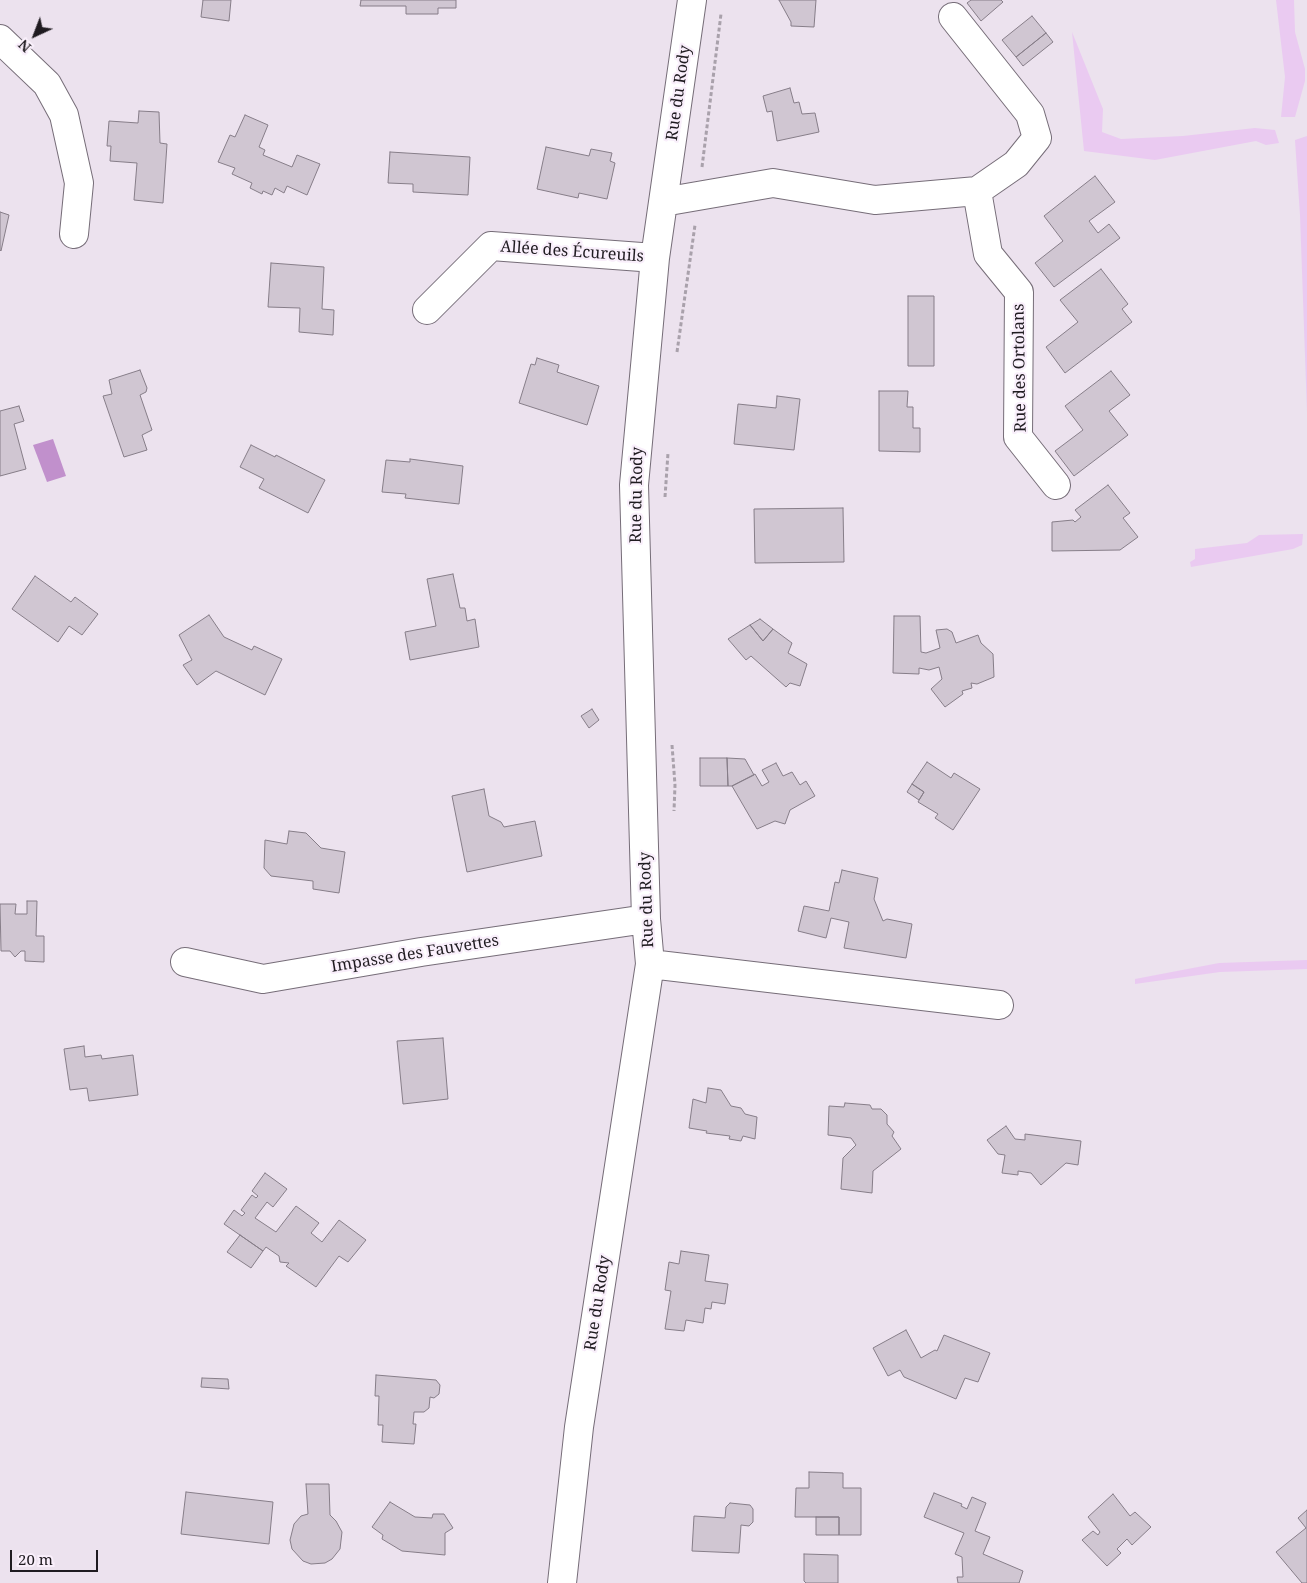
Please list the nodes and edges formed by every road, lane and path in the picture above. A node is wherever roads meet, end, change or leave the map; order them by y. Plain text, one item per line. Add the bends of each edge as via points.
1 (692, 0) edge
2 (722, 9) dead end
3 (954, 17) dead end
4 (0, 39) edge
5 (977, 191) junction
6 (699, 196) junction
7 (663, 202) junction
8 (74, 234) dead end
9 (655, 258) junction
10 (427, 310) dead end
11 (1056, 485) dead end
12 (646, 919) junction
13 (185, 962) dead end
14 (650, 964) junction
15 (999, 1005) dead end
16 (562, 1583) edge

1 - 7 street, Rue du Rody
2 - 6 path
3 - 5 street via 1030,114 1037,138 1016,164
4 - 8 street via 47,84 64,115 79,183
5 - 6 street via 875,200 773,183
5 - 11 street, Rue des Ortolans via 988,254 1019,292 1018,436
6 - 7 street
7 - 9 street, Rue du Rody
9 - 10 street, Allée des Écureuils via 491,246
9 - 12 street, Rue du Rody via 634,485
12 - 13 street, Impasse des Fauvettes via 263,979
12 - 14 street, Rue du Rody
14 - 15 street, Rue du Rody
14 - 16 street, Rue du Rody via 579,1427

